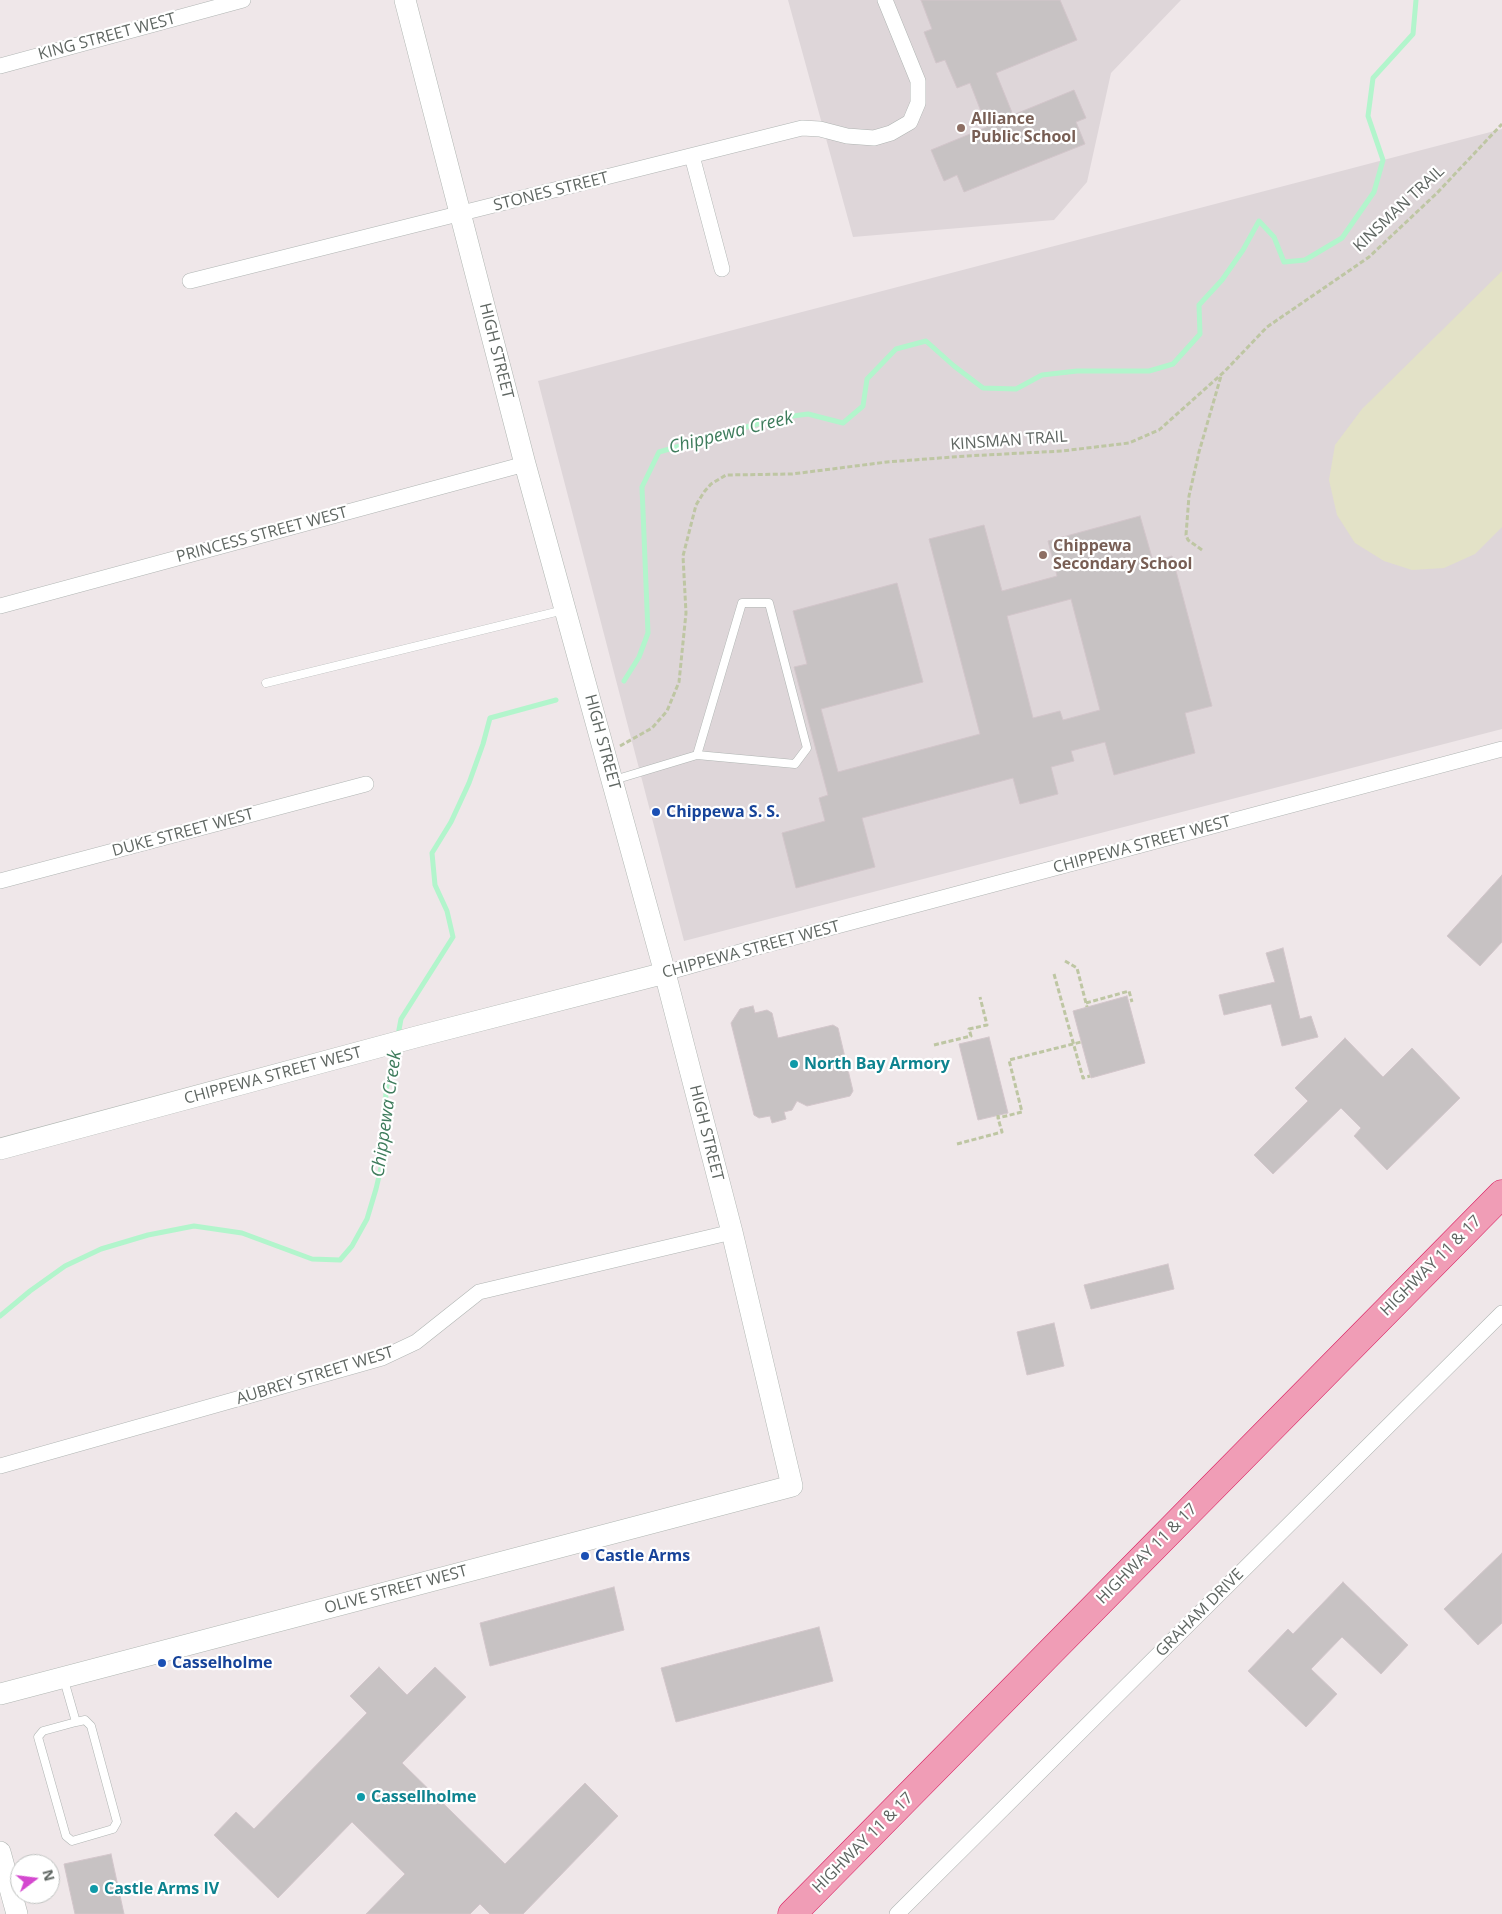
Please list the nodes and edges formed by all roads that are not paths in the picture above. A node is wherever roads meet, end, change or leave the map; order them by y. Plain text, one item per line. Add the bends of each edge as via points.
1 (243, 0) edge
2 (405, 0) edge
3 (885, 0) edge
4 (0, 66) edge
5 (692, 156) junction
6 (461, 214) junction
7 (722, 269) dead end
8 (190, 281) dead end
9 (525, 464) junction
10 (0, 606) edge
11 (566, 610) junction
12 (266, 683) dead end
13 (1502, 750) edge
14 (697, 755) junction
15 (613, 780) junction
16 (366, 784) dead end
17 (0, 881) edge
18 (665, 973) junction
19 (0, 1149) edge
20 (1502, 1194) edge
21 (732, 1232) junction
22 (1502, 1313) edge
23 (0, 1466) edge
24 (792, 1486) joint
25 (64, 1678) junction
26 (0, 1694) edge
27 (76, 1722) junction
28 (0, 1852) edge
29 (16, 1914) edge
30 (792, 1914) edge
31 (897, 1914) edge

1 - 4 street, KING STREET WEST
2 - 6 street, HIGH STREET
3 - 5 street, STONES STREET via 918,80 918,103 910,122 874,138 802,128
5 - 6 street, STONES STREET
5 - 7 street
6 - 8 street, STONES STREET
6 - 9 street, HIGH STREET
9 - 10 street, PRINCESS STREET WEST
9 - 11 street, HIGH STREET
11 - 12 lane
11 - 15 street, HIGH STREET
13 - 18 street, CHIPPEWA STREET WEST
14 - 14 lane via 795,764 807,748 769,603 742,603
14 - 15 lane
15 - 18 street, HIGH STREET
16 - 17 street, DUKE STREET WEST
18 - 19 street, CHIPPEWA STREET WEST
18 - 21 street, HIGH STREET
20 - 30 highway, HIGHWAY 11 & 17
21 - 23 street, AUBREY STREET WEST via 479,1292 416,1342 382,1358
21 - 24 street, HIGH STREET
22 - 31 street, GRAHAM DRIVE
24 - 25 street, OLIVE STREET WEST
25 - 26 street, OLIVE STREET WEST
25 - 27 lane
27 - 27 lane via 42,1731 38,1738 66,1836 72,1841 113,1829 117,1822 91,1726 85,1720
28 - 29 street

